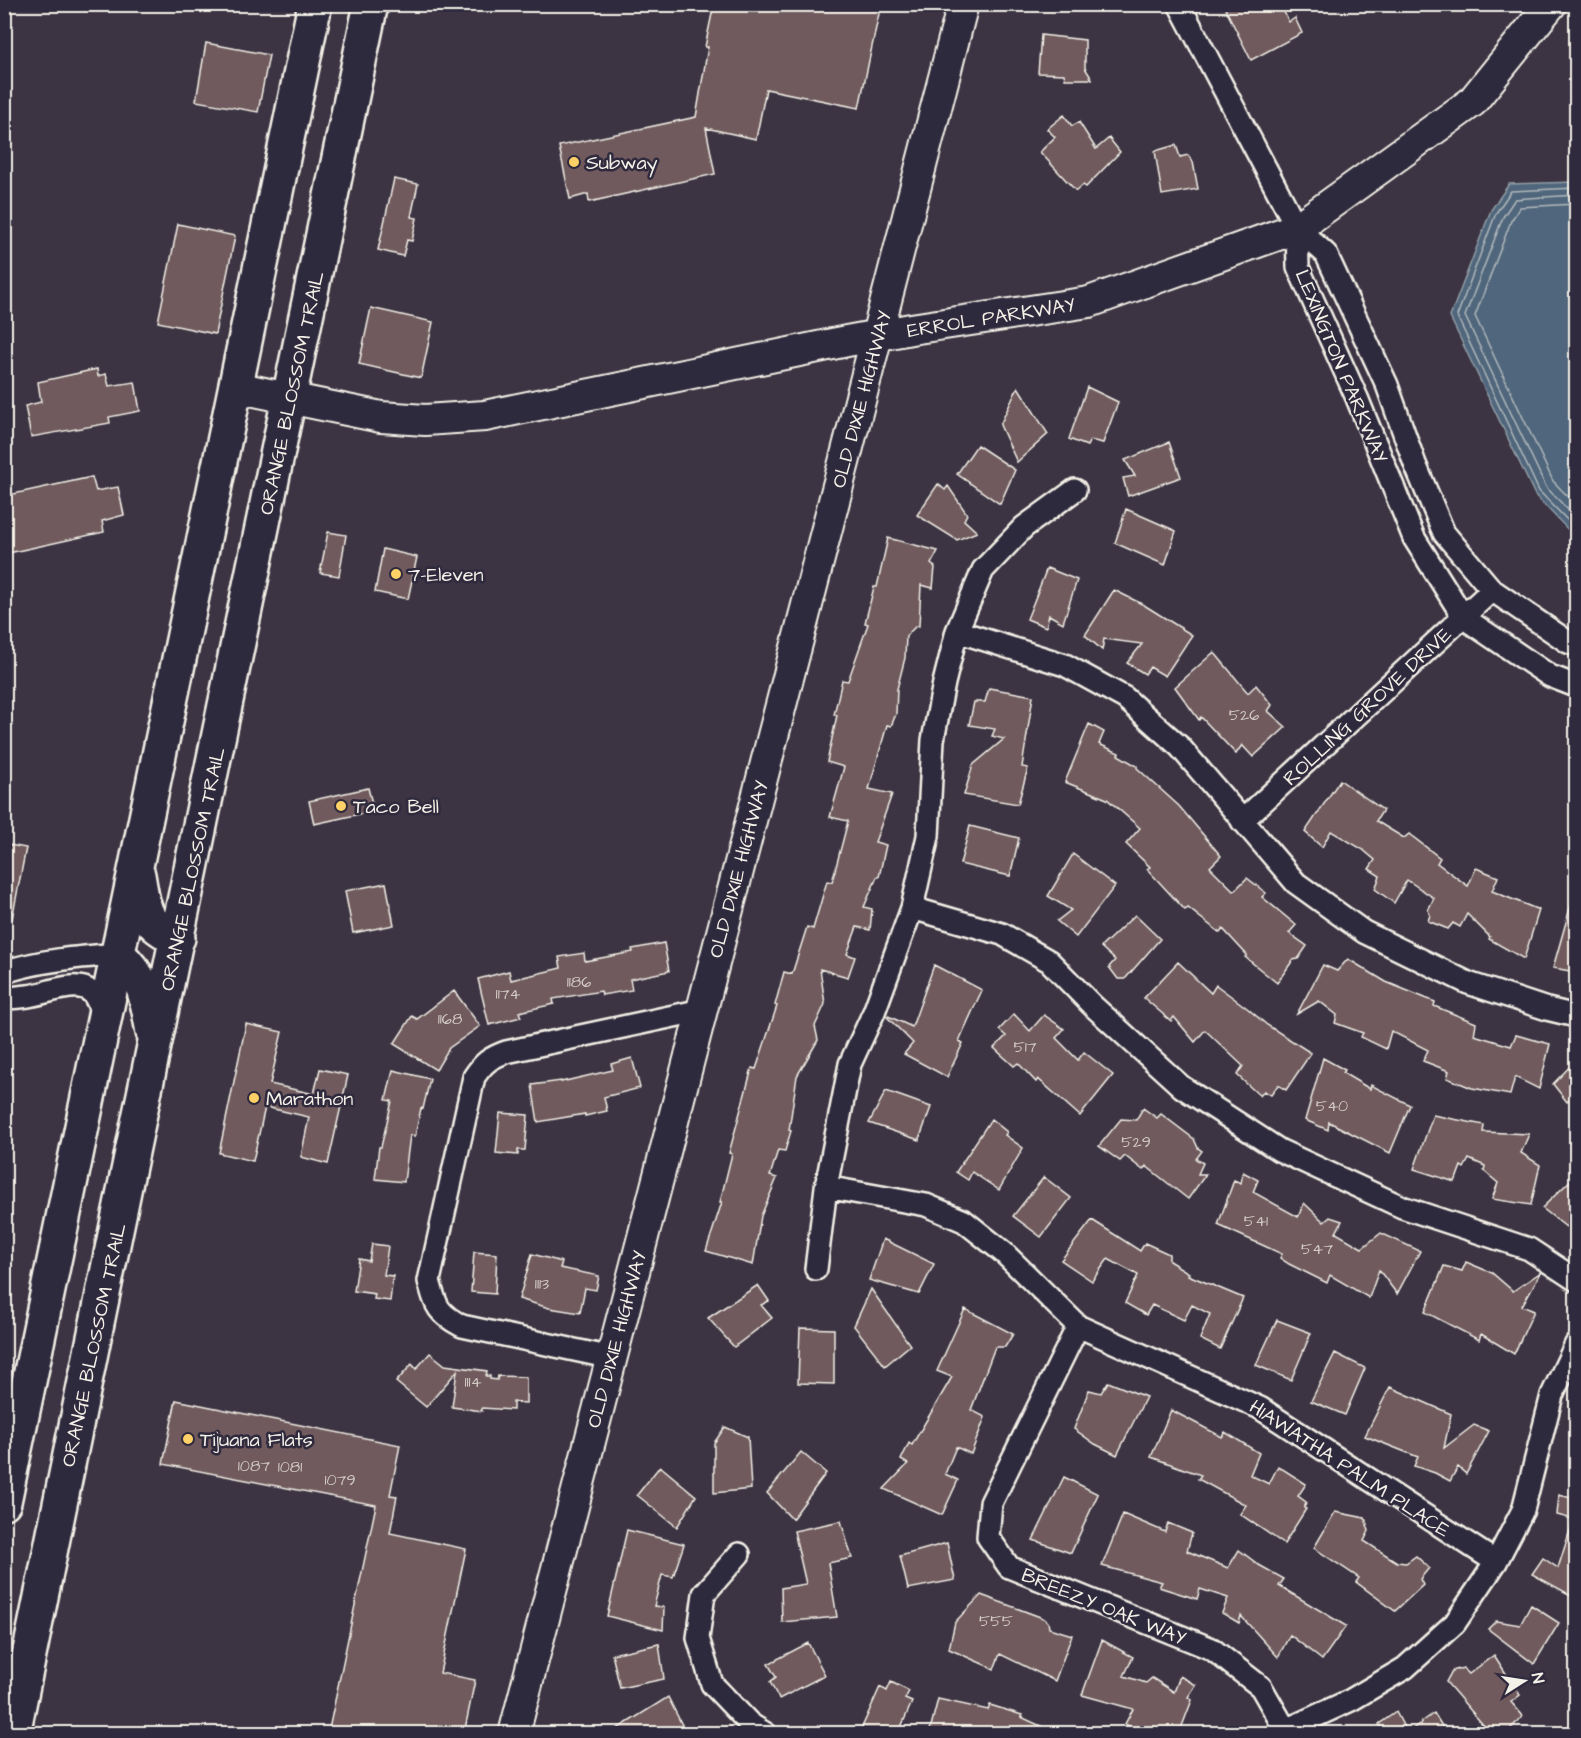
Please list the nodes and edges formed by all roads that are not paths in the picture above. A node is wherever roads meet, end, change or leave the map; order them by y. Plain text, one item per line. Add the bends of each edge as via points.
1 (315, 4) edge
2 (371, 4) edge
3 (963, 4) edge
4 (1179, 4) edge
5 (1551, 4) edge
6 (1297, 228) junction
7 (878, 336) junction
8 (236, 387) junction
9 (290, 398) junction
10 (1075, 490) dead end
11 (1492, 590) junction
12 (1464, 618) junction
13 (957, 631) junction
14 (1576, 645) edge
15 (1576, 686) edge
16 (1242, 821) junction
17 (136, 864) junction
18 (912, 908) junction
19 (178, 938) junction
20 (118, 954) junction
21 (4, 972) edge
22 (4, 998) edge
23 (702, 1010) junction
24 (1576, 1016) edge
25 (104, 1022) junction
26 (155, 1044) junction
27 (826, 1187) junction
28 (816, 1269) dead end
29 (1576, 1280) edge
30 (1078, 1326) junction
31 (1576, 1344) edge
32 (612, 1358) junction
33 (4, 1502) edge
34 (739, 1554) dead end
35 (1496, 1562) junction
36 (1281, 1731) edge
37 (13, 1734) edge
38 (514, 1734) edge
39 (766, 1734) edge

1 - 8 main road
2 - 9 main road, ORANGE BLOSSOM TRAIL
3 - 7 street, OLD DIXIE HIGHWAY
4 - 6 street
5 - 6 street, ERROL PARKWAY via 1472,102
6 - 7 street, ERROL PARKWAY via 1089,302
6 - 11 street, LEXINGTON PARKWAY via 1326,254 1387,385 1444,533
6 - 12 street, LEXINGTON PARKWAY via 1298,267 1414,538
7 - 9 street, ERROL PARKWAY via 485,416 425,420 381,417
7 - 23 street, OLD DIXIE HIGHWAY
8 - 9 street, ERROL PARKWAY
8 - 17 main road
9 - 19 main road, ORANGE BLOSSOM TRAIL
10 - 13 street via 1024,527 983,570
11 - 12 street, ROLLING GROVE DRIVE
11 - 14 street, LEXINGTON PARKWAY
12 - 15 street, LEXINGTON PARKWAY via 1550,676
12 - 16 street, ROLLING GROVE DRIVE
13 - 16 street via 1065,665 1125,698 1180,747
13 - 18 street via 933,740 928,836
16 - 24 street via 1296,883 1364,932 1468,983
17 - 19 main road via 144,908 162,932
17 - 20 main road
18 - 27 street via 874,1012 850,1064
18 - 29 street via 1002,934 1049,961 1182,1088 1279,1150 1402,1207 1529,1249
19 - 26 main road, ORANGE BLOSSOM TRAIL
20 - 21 street
20 - 25 main road
20 - 26 main road via 136,972 146,993
22 - 25 street via 86,988 100,1005
23 - 32 street, OLD DIXIE HIGHWAY
23 - 32 street via 506,1052 483,1064 474,1077 429,1281 436,1306 462,1326
25 - 33 main road
26 - 37 main road, ORANGE BLOSSOM TRAIL
27 - 28 street
27 - 30 street, HIAWATHA PALM PLACE via 926,1205 964,1221 1004,1252
30 - 35 street, HIAWATHA PALM PLACE via 1260,1408
30 - 36 street, BREEZY OAK WAY via 991,1503 988,1537 1009,1567 1212,1649 1261,1687
31 - 35 street via 1552,1395 1523,1510
32 - 38 street, OLD DIXIE HIGHWAY
34 - 39 street via 704,1594 698,1638 712,1684 750,1724
35 - 36 street via 1455,1623 1406,1668 1351,1700

